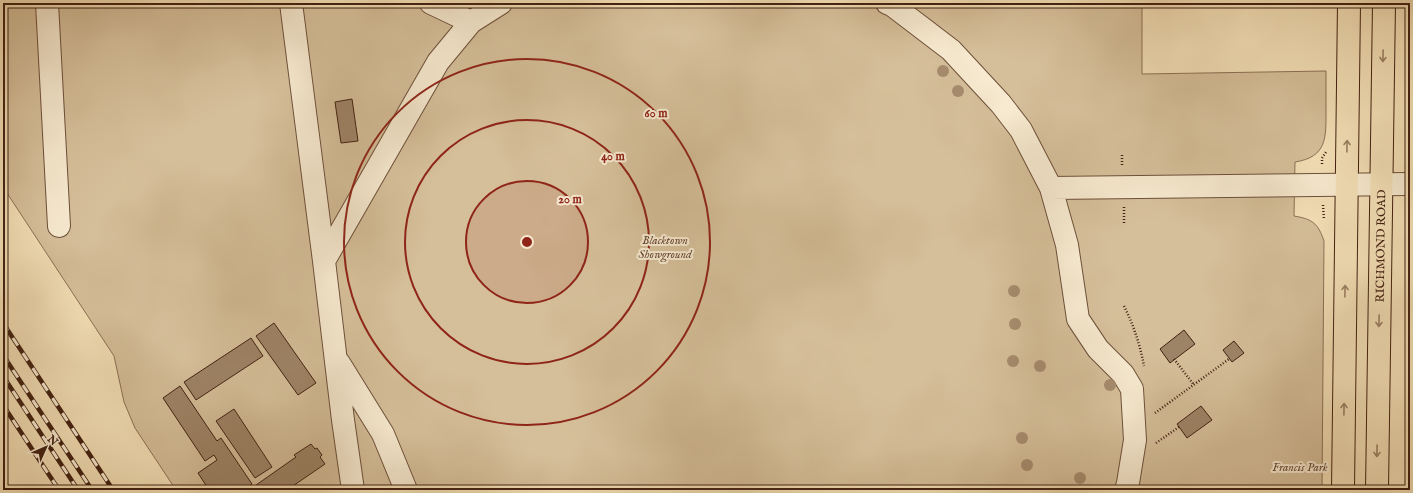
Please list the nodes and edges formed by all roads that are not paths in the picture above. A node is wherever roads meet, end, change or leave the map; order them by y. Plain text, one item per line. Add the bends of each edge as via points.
1 (47, 3) edge
2 (291, 3) edge
3 (431, 3) edge
4 (501, 3) edge
5 (887, 3) edge
6 (1348, 3) edge
7 (1384, 3) edge
8 (471, 22) junction
9 (1346, 184) junction
10 (1381, 184) junction
11 (1410, 184) edge
12 (1051, 188) junction
13 (59, 226) dead end
14 (324, 261) junction
15 (336, 358) junction
16 (353, 490) edge
17 (406, 490) edge
18 (1126, 490) edge
19 (1343, 490) edge
20 (1377, 490) edge

1 - 13 lane
2 - 14 lane
3 - 8 lane
4 - 8 lane
5 - 12 lane via 951,50 1001,104 1021,130
9 -> 6 main road
7 -> 10 main road, RICHMOND ROAD
8 - 14 lane via 438,62
9 - 10 lane
9 - 12 lane
19 -> 9 main road
10 - 11 lane
10 -> 20 main road, RICHMOND ROAD
12 - 18 lane via 1067,245 1078,318 1098,349 1123,374 1132,389 1135,440
14 - 15 lane
15 - 16 lane
15 - 17 lane via 383,434

